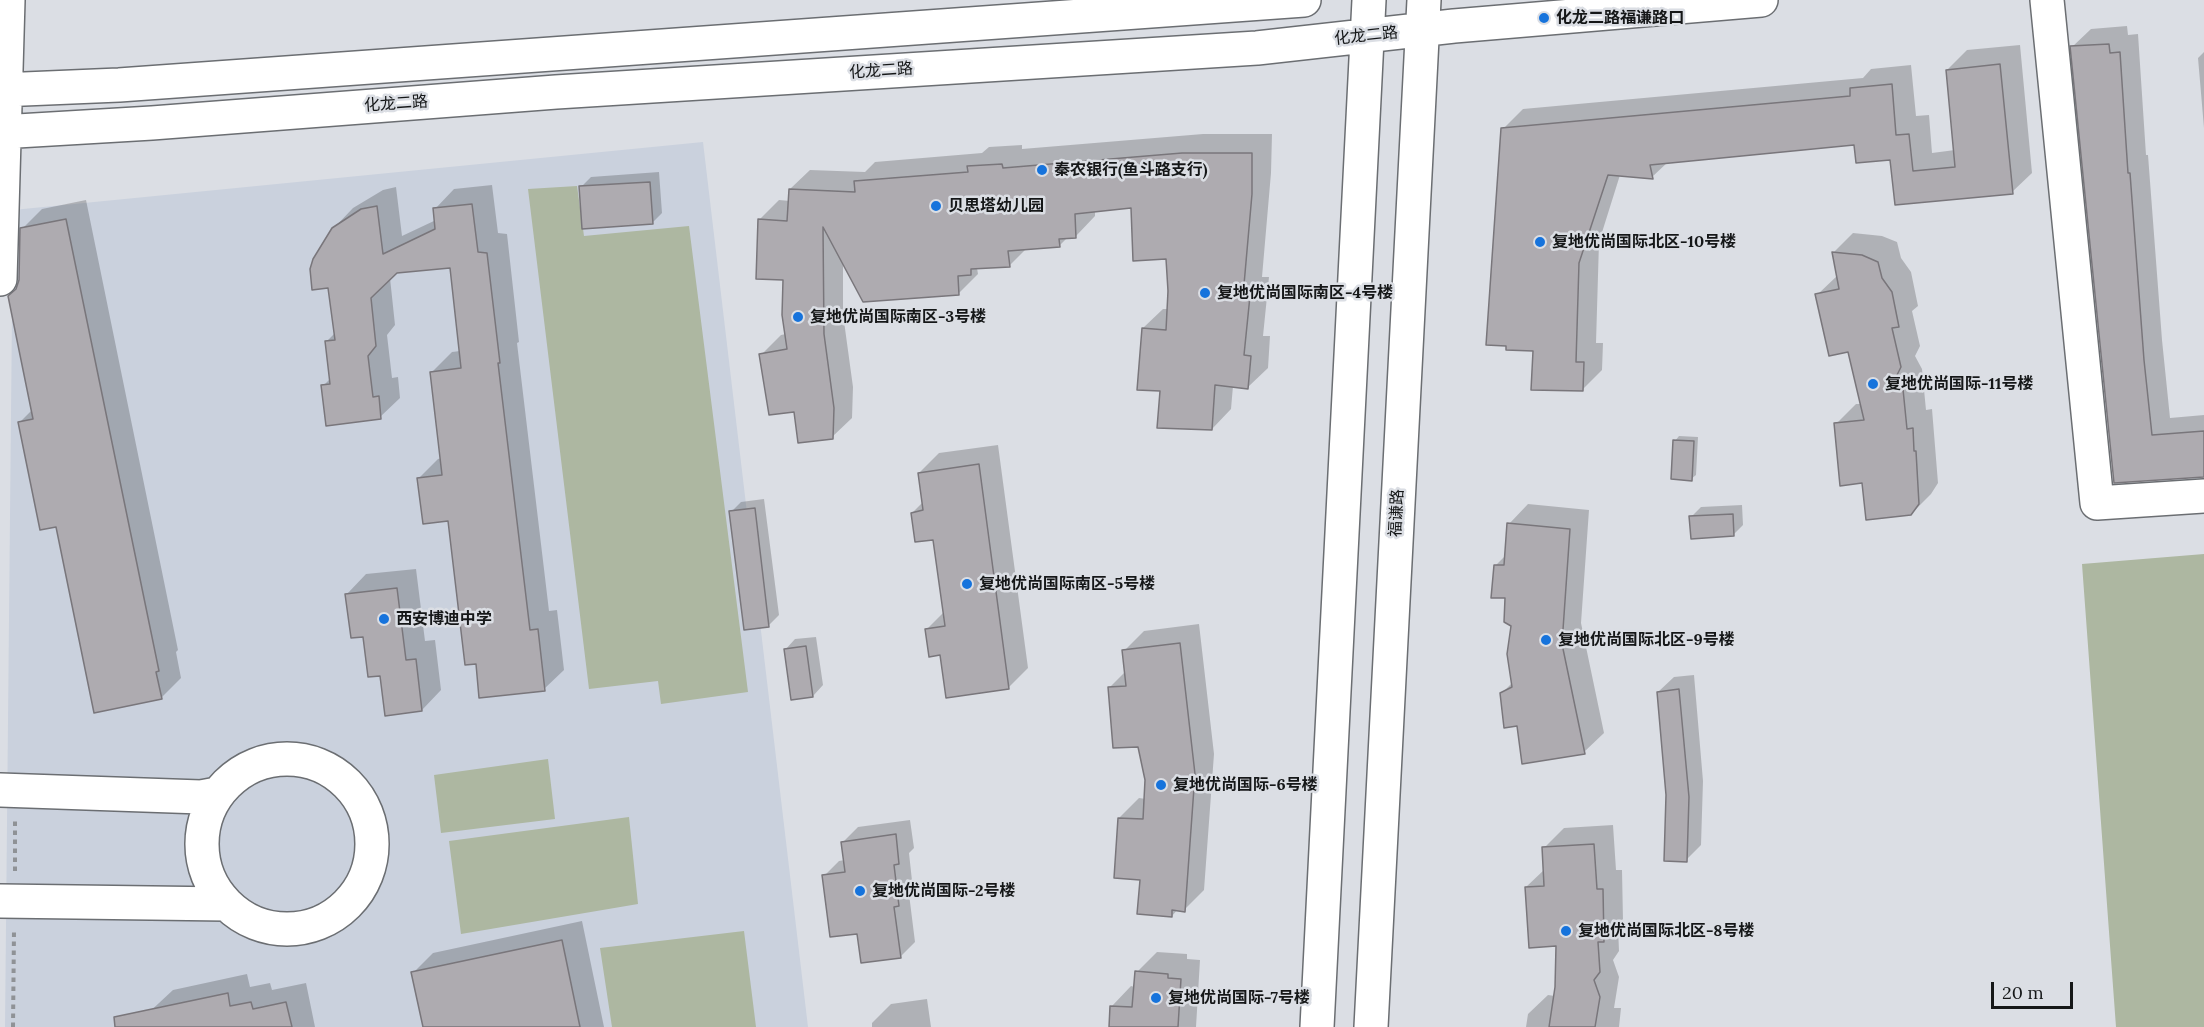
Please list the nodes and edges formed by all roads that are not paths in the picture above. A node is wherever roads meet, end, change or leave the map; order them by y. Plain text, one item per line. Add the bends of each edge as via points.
1 (8, 0) edge
2 (1304, 0) edge
3 (1369, 0) edge
4 (1761, 0) edge
5 (2048, 0) edge
6 (1423, 15) edge
7 (1367, 36) junction
8 (2, 90) edge
9 (2, 132) edge
10 (0, 279) edge
11 (2204, 496) edge
12 (8, 791) edge
13 (217, 794) junction
14 (7, 902) edge
15 (226, 904) junction
16 (1317, 1027) edge
17 (1371, 1027) edge

1 - 8 street
2 - 8 street
3 - 7 street
4 - 6 street, 化龙二路
5 - 11 street via 2097,503
6 - 7 street, 化龙二路
6 - 17 street, 福谦路
7 - 9 street, 化龙二路 via 1257,48
7 - 16 street
8 - 9 street
9 - 10 street
12 - 13 street via 201,797
13 - 15 street via 204,821 202,851 209,879
13 - 15 street via 236,775 259,762 286,758 312,762 336,773 356,792 368,816 373,843 369,869 355,896 334,916 307,927 278,929 249,921
14 - 15 street

